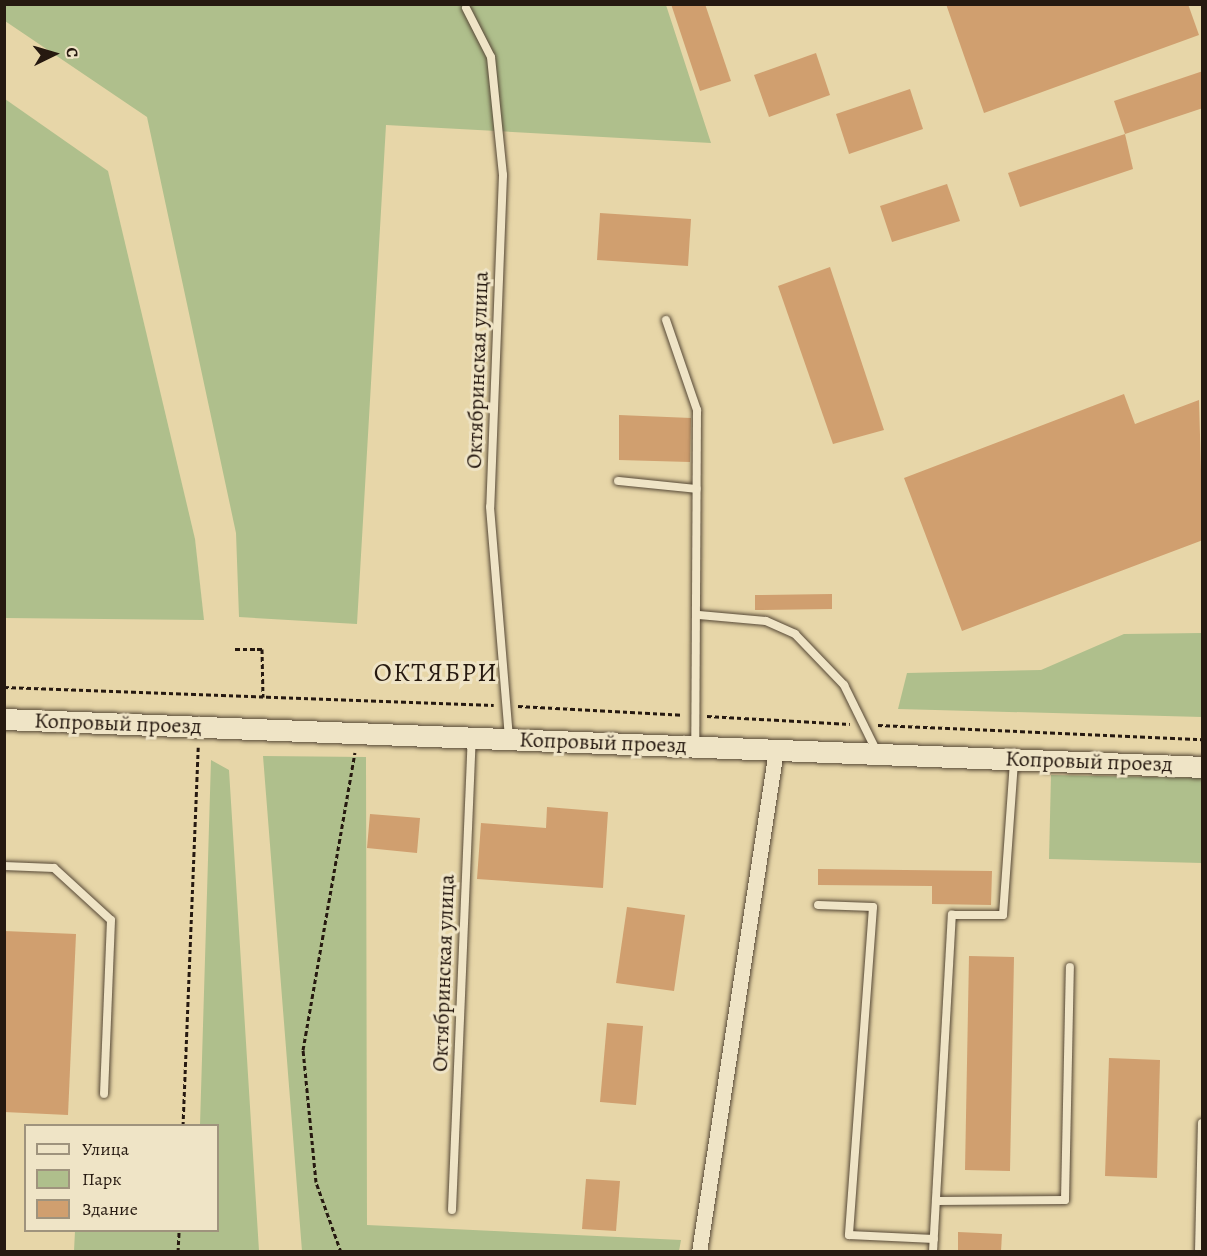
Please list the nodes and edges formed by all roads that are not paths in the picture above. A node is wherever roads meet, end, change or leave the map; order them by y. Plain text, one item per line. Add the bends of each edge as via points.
1 (466, 8) dead end
2 (666, 320) dead end
3 (618, 481) dead end
4 (697, 489) junction
5 (699, 615) junction
6 (4, 719) edge
7 (472, 738) junction
8 (509, 739) junction
9 (695, 747) junction
10 (776, 750) junction
11 (877, 754) junction
12 (1015, 759) junction
13 (1203, 767) edge
14 (4, 866) edge
15 (818, 905) dead end
16 (1071, 967) dead end
17 (104, 1094) dead end
18 (1203, 1124) edge
19 (936, 1201) junction
20 (452, 1209) dead end
21 (934, 1239) junction
22 (699, 1251) edge
23 (933, 1251) edge
24 (1199, 1251) edge

1 - 8 lane, Октябринская улица via 490,57 503,175 490,507
2 - 4 lane via 697,410
3 - 4 lane
4 - 5 lane
5 - 9 lane
5 - 11 lane via 766,621 795,634 844,685
6 - 7 main road, Копровый проезд
7 - 8 main road, Копровый проезд
7 - 20 lane, Октябринская улица
8 - 9 main road, Копровый проезд
9 - 10 main road, Копровый проезд
10 - 11 main road, Копровый проезд
10 - 22 street
11 - 12 main road, Копровый проезд
12 - 13 main road, Копровый проезд
12 - 19 lane via 1003,915 952,915
14 - 17 lane via 54,868 111,920
15 - 21 lane via 873,907 849,1235
16 - 19 lane via 1065,1200
18 - 24 lane
19 - 21 lane
21 - 23 lane

